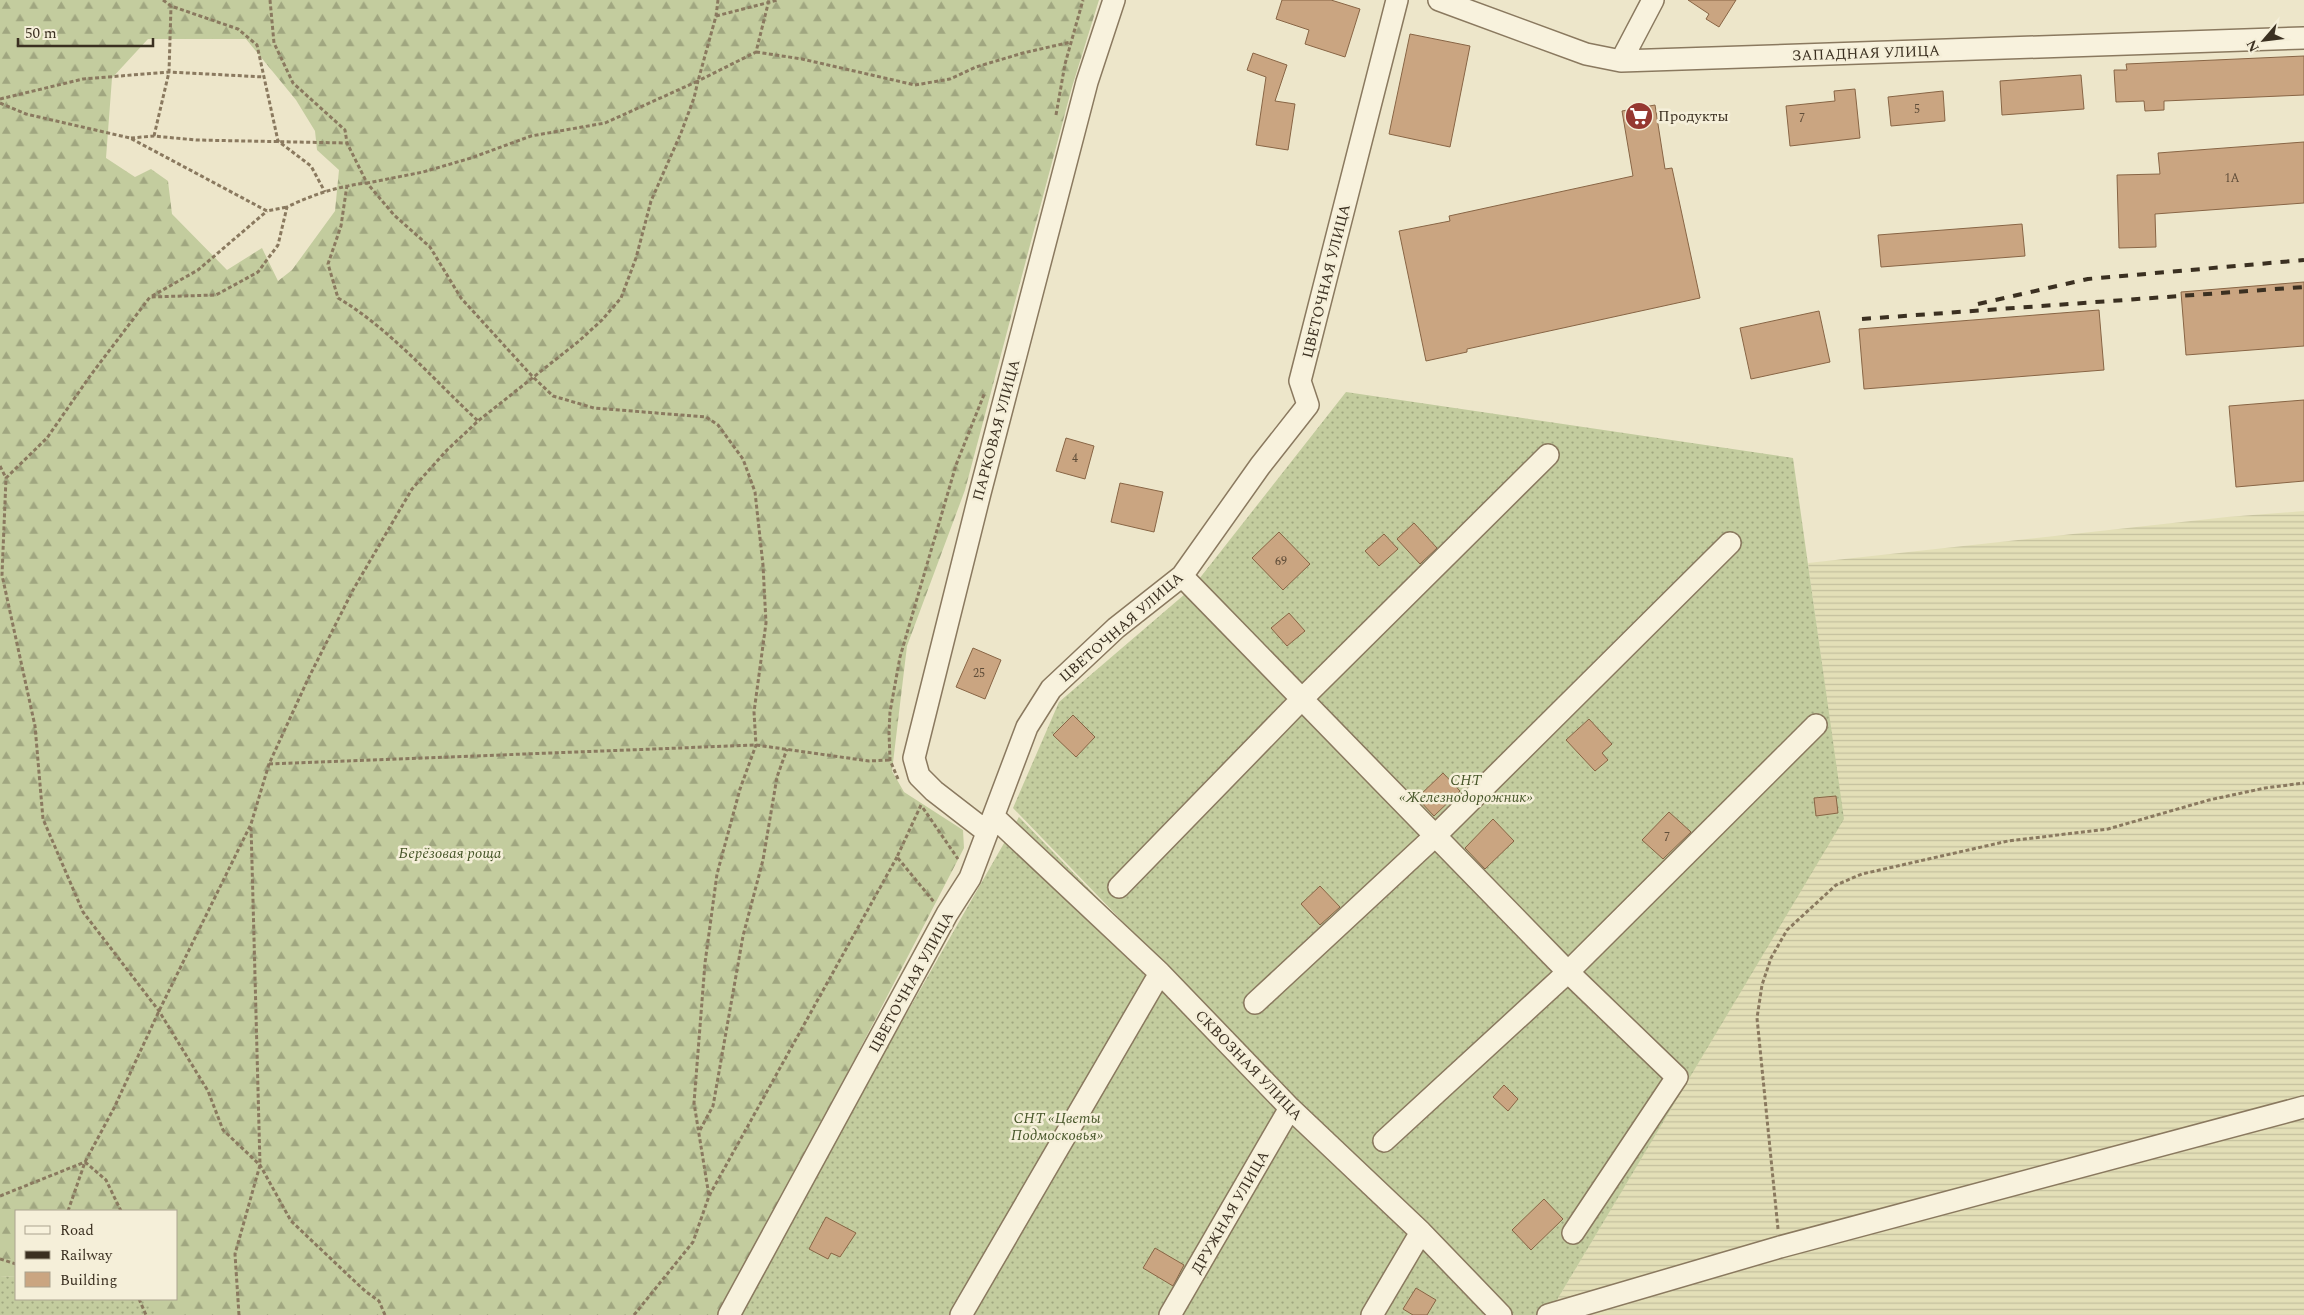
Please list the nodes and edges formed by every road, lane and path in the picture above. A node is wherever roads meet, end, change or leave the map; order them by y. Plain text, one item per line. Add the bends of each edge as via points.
1 (163, 0) edge
2 (270, 0) edge
3 (718, 0) edge
4 (778, 0) edge
5 (1114, 0) edge
6 (1398, 0) edge
7 (1439, 0) edge
8 (1654, 0) edge
9 (769, 2) edge
10 (172, 6) junction
11 (716, 16) junction
12 (2304, 38) edge
13 (1071, 42) dead end
14 (756, 52) junction
15 (1621, 61) junction
16 (170, 72) junction
17 (264, 77) junction
18 (698, 81) junction
19 (0, 99) edge
20 (0, 103) edge
21 (154, 136) junction
22 (130, 138) junction
23 (278, 140) junction
24 (347, 143) junction
25 (367, 183) junction
26 (347, 185) junction
27 (325, 192) junction
28 (287, 207) junction
29 (267, 211) junction
30 (150, 297) junction
31 (532, 376) junction
32 (478, 421) junction
33 (1548, 455) dead end
34 (0, 466) edge
35 (6, 478) junction
36 (1730, 543) dead end
37 (1182, 576) junction
38 (1301, 700) junction
39 (1816, 725) dead end
40 (756, 745) junction
41 (787, 749) junction
42 (890, 760) dead end
43 (269, 764) junction
44 (2304, 783) edge
45 (921, 805) dead end
46 (251, 824) junction
47 (990, 824) junction
48 (1435, 836) junction
49 (897, 857) junction
50 (1119, 887) dead end
51 (948, 914) junction
52 (1568, 972) junction
53 (1160, 973) junction
54 (1254, 1003) dead end
55 (159, 1011) junction
56 (2304, 1107) edge
57 (1290, 1108) junction
58 (700, 1130) junction
59 (1384, 1142) dead end
60 (85, 1162) junction
61 (260, 1165) junction
62 (0, 1196) edge
63 (709, 1196) junction
64 (68, 1210) edge
65 (121, 1210) edge
66 (1421, 1232) junction
67 (1573, 1233) dead end
68 (1780, 1247) junction
69 (0, 1259) edge
70 (15, 1264) edge
71 (139, 1300) edge
72 (146, 1315) edge
73 (239, 1315) edge
74 (385, 1315) edge
75 (634, 1315) edge
76 (729, 1315) edge
77 (961, 1315) edge
78 (1170, 1315) edge
79 (1372, 1315) edge
80 (1501, 1315) edge
81 (1548, 1315) edge

1 - 10 path
2 - 24 path via 274,43 293,83 345,130
3 - 11 path
4 - 9 path
5 - 47 street, ПАРКОВАЯ УЛИЦА via 1087,82 914,758 919,776 929,786
6 - 37 street, ЦВЕТОЧНАЯ УЛИЦА via 1300,381 1308,405
7 - 15 street, ЗАПАДНАЯ УЛИЦА via 1586,54
8 - 15 street
9 - 11 path
9 - 14 path
10 - 16 path
10 - 17 path via 238,29 257,45
11 - 18 path
12 - 15 street, ЗАПАДНАЯ УЛИЦА
13 - 14 path via 976,67 950,79 915,86 802,59
14 - 18 path
16 - 17 path
16 - 19 path via 82,79
16 - 21 path
17 - 23 path
18 - 25 path via 605,123 531,136 423,172
18 - 31 path via 681,133 650,201 636,258 621,298 579,341
20 - 22 path via 26,114
21 - 22 path
21 - 23 path via 196,140
22 - 29 path
23 - 24 path
23 - 27 path via 311,166
24 - 25 path
25 - 26 path
25 - 31 path via 394,215 430,247 461,298
26 - 27 path
26 - 32 path via 341,226 328,264 338,298 356,308
27 - 28 path
28 - 29 path
28 - 30 path via 278,245 258,272 216,295
29 - 30 path via 198,270
30 - 35 path via 47,438
31 - 32 path
31 - 40 path via 553,396 594,408 706,417 718,425 743,458 755,492 764,565 766,623 754,712
32 - 43 path via 412,490 353,590
33 - 38 street
34 - 35 path
35 - 55 path via 2,575 35,726 43,819 83,912
36 - 48 street
37 - 38 street
37 - 47 street, ЦВЕТОЧНАЯ УЛИЦА via 1116,628 1051,689 1027,727
38 - 48 street
38 - 50 street
39 - 52 street
40 - 41 path
40 - 43 path
40 - 58 path via 740,789 717,874 705,963 694,1103
41 - 42 path via 869,761
41 - 58 path via 777,778 763,860 743,936 713,1106
43 - 46 path
44 - 68 path via 2209,800 2108,829 2008,841 1862,874 1836,885 1818,900 1788,930 1771,958 1762,985 1757,1018
45 - 49 path
46 - 55 path
46 - 61 path
47 - 51 street, ЦВЕТОЧНАЯ УЛИЦА via 970,878
47 - 53 street, СКВОЗНАЯ УЛИЦА
48 - 52 street
48 - 54 street
49 - 51 path
49 - 63 path
51 - 76 street, ЦВЕТОЧНАЯ УЛИЦА
52 - 59 street
52 - 67 street via 1677,1076
53 - 57 street, СКВОЗНАЯ УЛИЦА
53 - 77 street
55 - 60 path
55 - 61 path via 208,1091 223,1130
56 - 68 street
57 - 66 street, СКВОЗНАЯ УЛИЦА
57 - 78 street, ДРУЖНАЯ УЛИЦА
58 - 63 path
60 - 62 path
60 - 64 path
60 - 65 path via 106,1180
61 - 73 path via 235,1254
61 - 74 path via 291,1221 379,1301
63 - 75 path via 694,1242
66 - 79 street
66 - 80 street, СКВОЗНАЯ УЛИЦА
68 - 81 street
69 - 70 path
71 - 72 path

